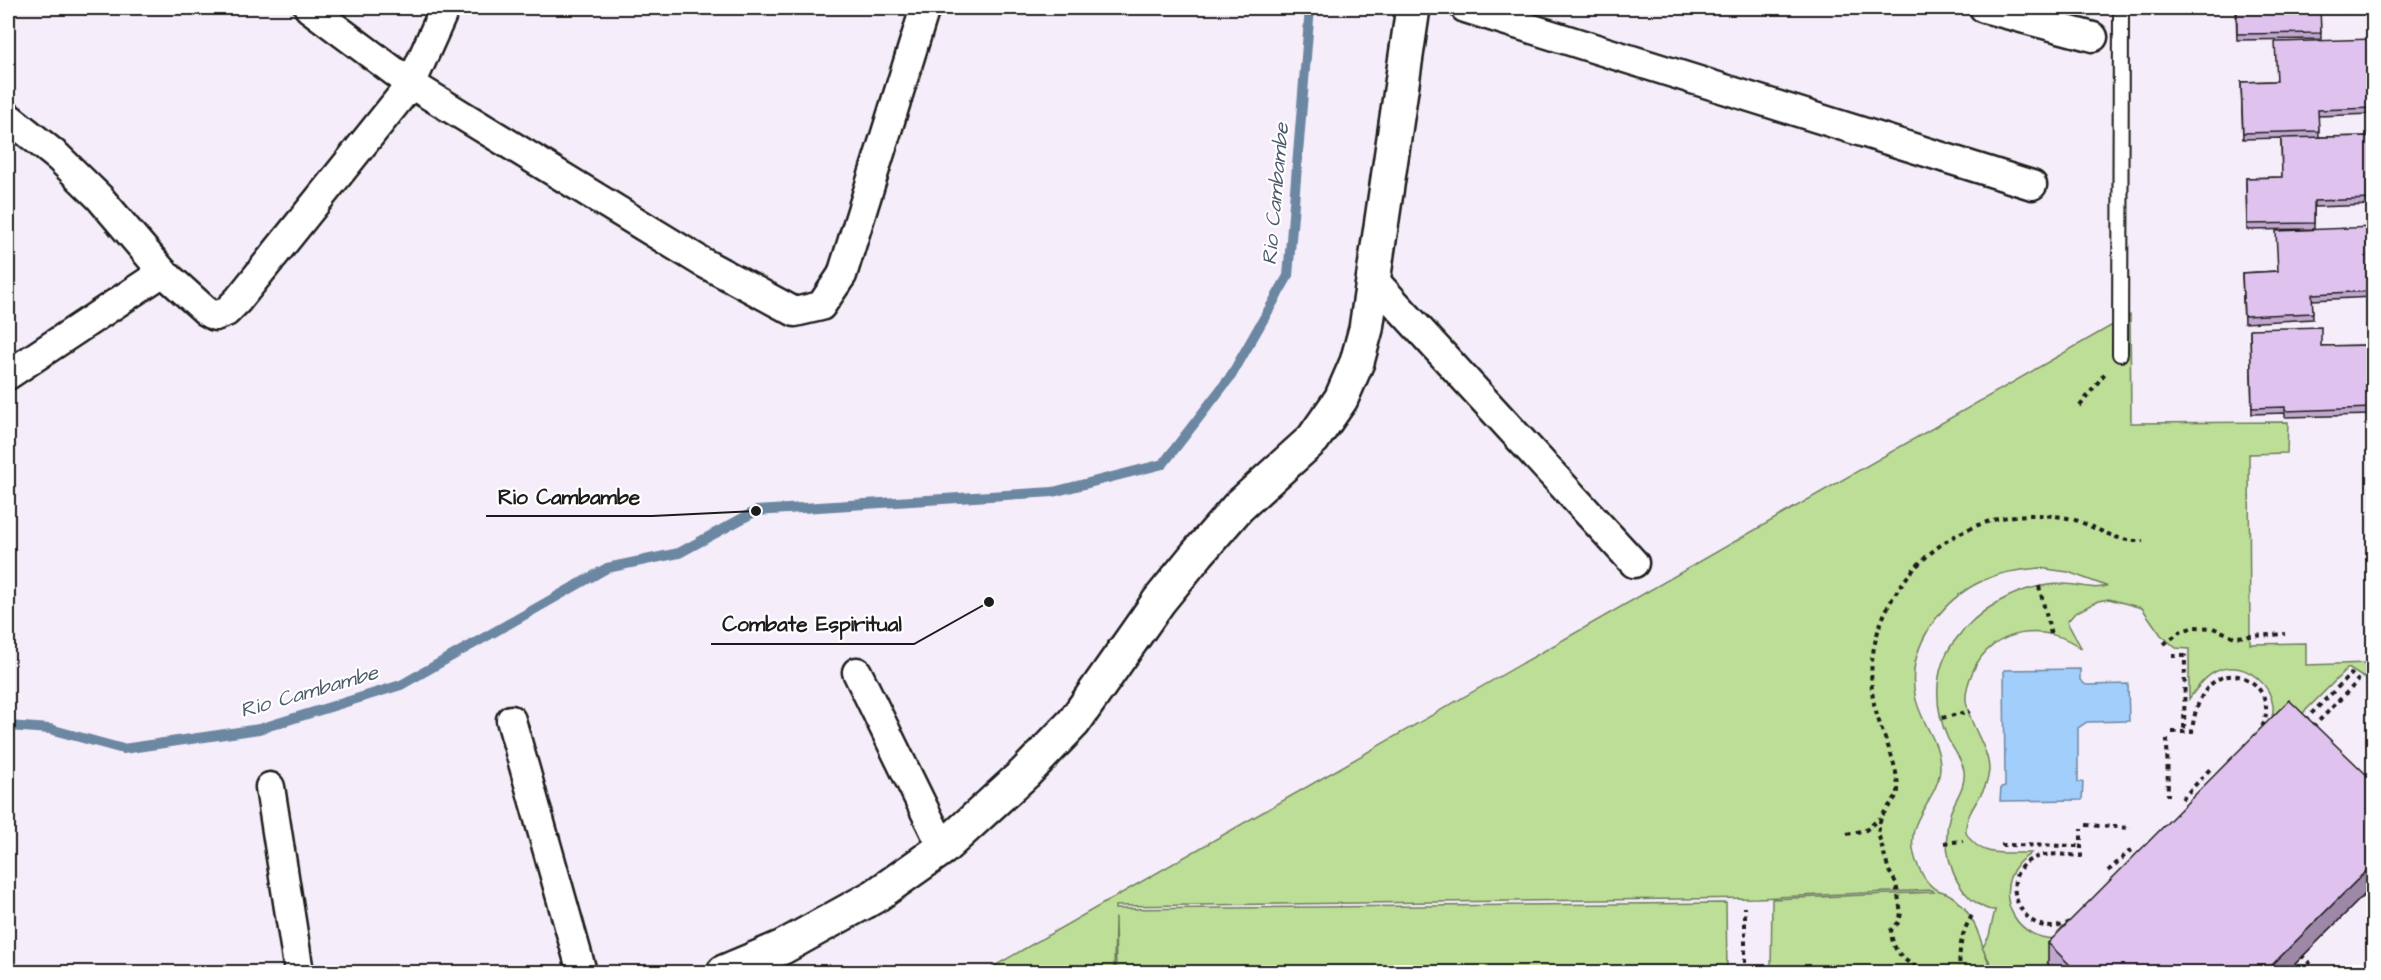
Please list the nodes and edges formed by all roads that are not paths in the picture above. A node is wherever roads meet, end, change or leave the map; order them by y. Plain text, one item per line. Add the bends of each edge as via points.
1 (309, 8) edge
2 (445, 8) edge
3 (925, 8) edge
4 (1413, 8) edge
5 (1465, 8) edge
6 (1984, 8) edge
7 (2121, 8) edge
8 (2093, 37) dead end
9 (411, 84) junction
10 (8, 117) edge
11 (2032, 185) dead end
12 (163, 272) junction
13 (1373, 279) junction
14 (2121, 354) road end
15 (8, 375) edge
16 (1634, 563) dead end
17 (857, 672) dead end
18 (511, 720) dead end
19 (270, 787) dead end
20 (943, 848) junction
21 (298, 972) edge
22 (582, 972) edge
23 (724, 972) edge

1 - 9 street
2 - 9 street
3 - 9 street via 842,276 821,306 795,312 702,261
4 - 13 street
5 - 11 street
6 - 8 street
7 - 14 lane
9 - 12 street via 226,312 215,316 206,311
10 - 12 street via 99,197
12 - 15 street
13 - 16 street
13 - 20 street via 1357,362 1341,399 1312,439 1238,507 1198,553 1159,601 1074,723
17 - 20 street
18 - 22 street
19 - 21 street
20 - 23 street via 875,896 783,947

